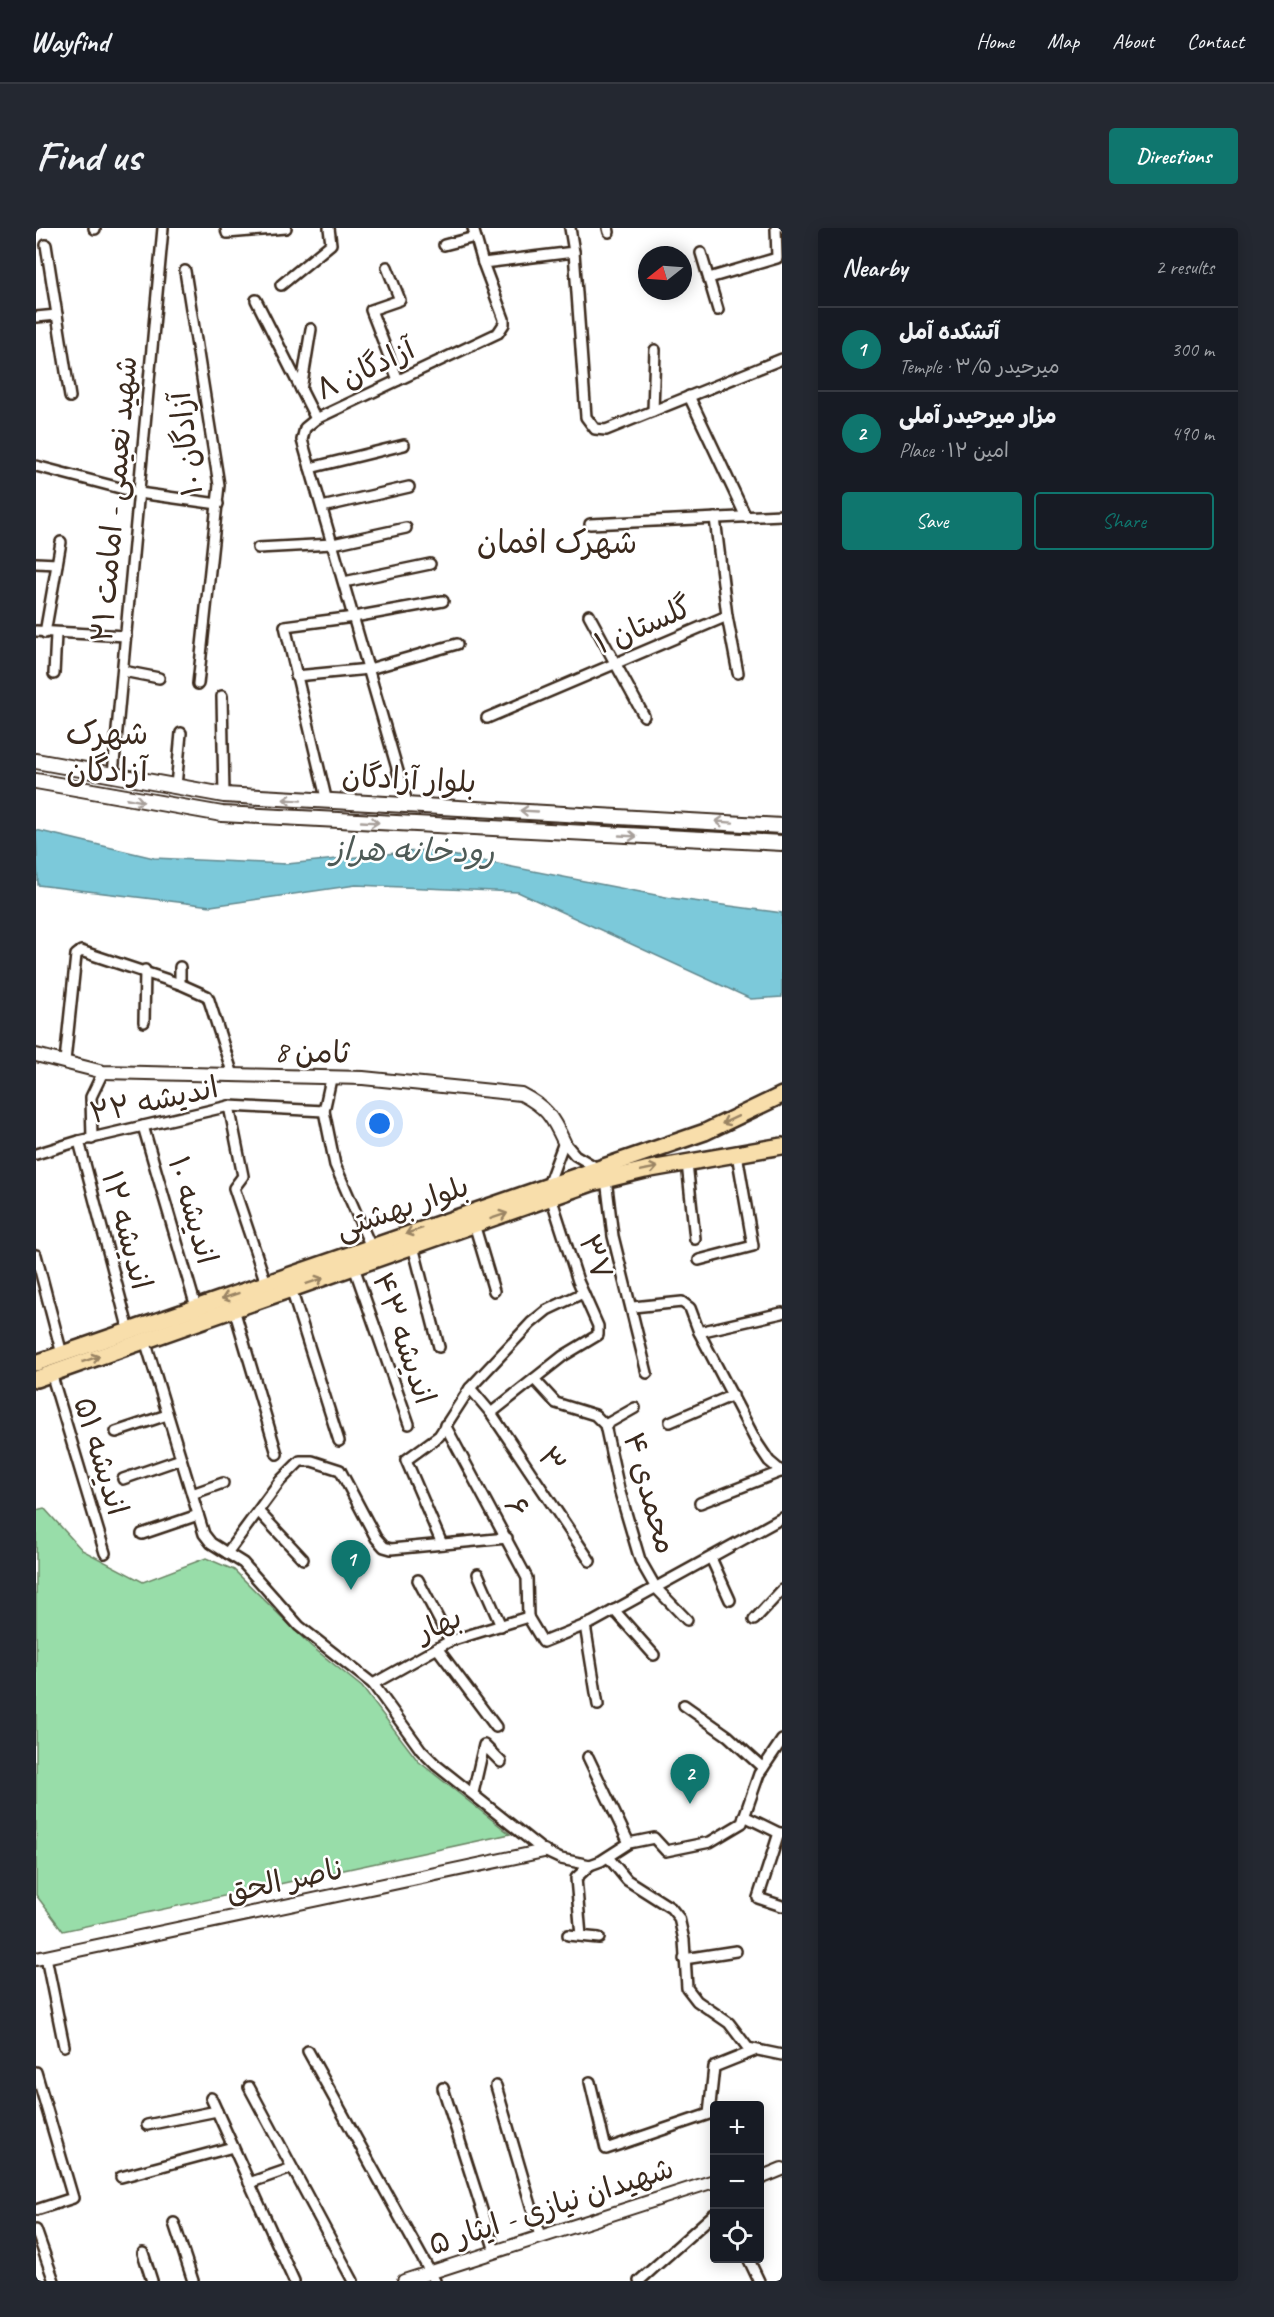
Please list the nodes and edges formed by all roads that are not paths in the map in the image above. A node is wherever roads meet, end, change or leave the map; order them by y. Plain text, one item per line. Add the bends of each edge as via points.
1 (163, 228) edge
2 (286, 228) edge
3 (329, 228) edge
4 (570, 228) edge
5 (227, 230) edge
6 (778, 231) edge
7 (474, 233) edge
8 (46, 245) dead end
9 (444, 245) dead end
10 (574, 252) junction
11 (701, 253) dead end
12 (483, 263) junction
13 (387, 267) dead end
14 (185, 271) dead end
15 (709, 278) junction
16 (281, 285) dead end
17 (256, 300) dead end
18 (718, 310) dead end
19 (57, 315) junction
20 (36, 317) edge
21 (311, 329) dead end
22 (656, 350) dead end
23 (782, 359) edge
24 (398, 380) junction
25 (301, 390) junction
26 (689, 396) junction
27 (70, 398) dead end
28 (653, 411) junction
29 (316, 419) junction
30 (404, 445) dead end
31 (310, 468) junction
32 (36, 469) edge
33 (409, 488) dead end
34 (139, 493) junction
35 (218, 504) junction
36 (322, 507) junction
37 (782, 515) edge
38 (746, 517) junction
39 (715, 518) junction
40 (590, 524) dead end
41 (406, 528) dead end
42 (61, 542) dead end
43 (333, 544) junction
44 (258, 548) dead end
45 (36, 563) edge
46 (57, 564) junction
47 (430, 564) dead end
48 (344, 582) junction
49 (443, 601) dead end
50 (589, 615) dead end
51 (727, 615) junction
52 (354, 617) junction
53 (40, 632) edge
54 (56, 634) junction
55 (126, 636) junction
56 (457, 644) dead end
57 (615, 663) junction
58 (369, 669) junction
59 (123, 671) junction
60 (738, 673) dead end
61 (54, 674) dead end
62 (296, 676) junction
63 (159, 678) dead end
64 (198, 684) dead end
65 (222, 696) dead end
66 (644, 716) dead end
67 (487, 718) dead end
68 (181, 733) dead end
69 (36, 761) edge
70 (113, 774) junction
71 (36, 781) edge
72 (176, 786) junction
73 (224, 795) junction
74 (327, 802) junction
75 (408, 806) junction
76 (562, 813) junction
77 (594, 814) junction
78 (782, 826) edge
79 (563, 832) junction
80 (593, 834) junction
81 (782, 843) edge
82 (180, 966) dead end
83 (145, 970) junction
84 (180, 984) junction
85 (144, 1022) dead end
86 (36, 1055) edge
87 (65, 1061) junction
88 (103, 1072) junction
89 (233, 1075) junction
90 (331, 1079) junction
91 (782, 1095) edge
92 (229, 1106) junction
93 (324, 1111) junction
94 (143, 1126) junction
95 (92, 1139) junction
96 (79, 1141) junction
97 (564, 1142) junction
98 (782, 1146) edge
99 (36, 1154) edge
100 (737, 1154) junction
101 (687, 1162) junction
102 (602, 1174) junction
103 (550, 1191) junction
104 (474, 1224) junction
105 (695, 1239) dead end
106 (370, 1246) junction
107 (413, 1246) junction
108 (36, 1255) edge
109 (699, 1260) dead end
110 (354, 1267) junction
111 (266, 1283) junction
112 (291, 1289) junction
113 (494, 1291) dead end
114 (583, 1293) junction
115 (196, 1307) junction
116 (633, 1308) junction
117 (234, 1309) junction
118 (782, 1312) edge
119 (129, 1331) junction
120 (699, 1332) junction
121 (145, 1340) junction
122 (439, 1347) dead end
123 (64, 1361) junction
124 (44, 1365) edge
125 (647, 1373) dead end
126 (36, 1378) edge
127 (534, 1379) junction
128 (470, 1388) junction
129 (733, 1395) junction
130 (635, 1408) dead end
131 (491, 1413) junction
132 (167, 1415) junction
133 (670, 1422) dead end
134 (410, 1424) dead end
135 (445, 1425) junction
136 (605, 1425) junction
137 (116, 1432) dead end
138 (339, 1441) dead end
139 (277, 1454) dead end
140 (181, 1459) junction
141 (781, 1472) edge
142 (123, 1479) dead end
143 (224, 1484) dead end
144 (192, 1494) junction
145 (700, 1503) dead end
146 (260, 1512) junction
147 (198, 1515) junction
148 (782, 1518) edge
149 (142, 1534) dead end
150 (507, 1538) junction
151 (442, 1545) junction
152 (105, 1553) dead end
153 (227, 1553) junction
154 (711, 1558) junction
155 (303, 1559) dead end
156 (590, 1561) dead end
157 (478, 1574) dead end
158 (418, 1580) dead end
159 (656, 1588) junction
160 (782, 1590) edge
161 (730, 1600) dead end
162 (614, 1610) junction
163 (528, 1617) junction
164 (687, 1620) dead end
165 (754, 1620) dead end
166 (589, 1623) junction
167 (501, 1626) junction
168 (450, 1641) junction
169 (436, 1648) junction
170 (654, 1655) dead end
171 (373, 1684) junction
172 (598, 1705) dead end
173 (684, 1705) dead end
174 (496, 1727) dead end
175 (782, 1740) edge
176 (588, 1756) dead end
177 (501, 1762) dead end
178 (763, 1768) junction
179 (473, 1793) junction
180 (744, 1816) junction
181 (781, 1833) edge
182 (629, 1843) junction
183 (544, 1851) junction
184 (608, 1857) junction
185 (590, 1864) junction
186 (782, 1906) edge
187 (568, 1935) dead end
188 (581, 1936) junction
189 (599, 1938) dead end
190 (736, 1951) dead end
191 (41, 1958) edge
192 (684, 1959) junction
193 (64, 2046) dead end
194 (308, 2051) dead end
195 (754, 2051) junction
196 (782, 2055) edge
197 (36, 2072) edge
198 (590, 2082) dead end
199 (496, 2086) dead end
200 (249, 2087) dead end
201 (443, 2088) dead end
202 (211, 2098) dead end
203 (217, 2111) junction
204 (147, 2125) dead end
205 (232, 2147) junction
206 (292, 2168) junction
207 (782, 2169) edge
208 (764, 2176) edge
209 (121, 2177) dead end
210 (710, 2182) edge
211 (249, 2183) junction
212 (36, 2210) edge
213 (710, 2218) edge
214 (174, 2223) dead end
215 (36, 2230) edge
216 (540, 2236) junction
217 (495, 2251) junction
218 (143, 2253) dead end
219 (750, 2263) edge
220 (433, 2277) edge
221 (54, 2281) edge
222 (152, 2281) edge
223 (193, 2281) edge
224 (294, 2281) edge
225 (353, 2281) edge
226 (404, 2281) edge
227 (639, 2281) edge
228 (759, 2281) edge

1 - 34 street, شهید نعیمی - امامت ۲۱
2 - 5 street
3 - 16 street via 331,244
4 - 10 street
6 - 15 street via 777,258
7 - 9 street
7 - 12 street
8 - 19 street
10 - 12 street
10 - 28 street via 586,417 595,429 606,430
11 - 15 street
12 - 24 street, آزادگان ۸ via 504,319 502,329
13 - 24 street via 400,300 371,310
14 - 35 street, آزادگان ۱۰ via 219,485
15 - 18 street
17 - 25 street
19 - 20 street
19 - 27 street
21 - 25 street
22 - 28 street
23 - 26 street
24 - 29 street, آزادگان ۸
25 - 29 street
26 - 28 street
26 - 38 street
29 - 31 street, آزادگان ۸ via 305,428 302,440
30 - 31 street
31 - 36 street, آزادگان ۸
32 - 34 street
33 - 36 street
34 - 35 street
34 - 55 street, شهید نعیمی - امامت ۲۱
35 - 64 street, آزادگان ۱۰
36 - 43 street, آزادگان ۸
37 - 38 street
38 - 39 street
39 - 40 street
39 - 51 street, گلستان ۱
41 - 43 street
42 - 46 street
43 - 44 street
43 - 48 street, آزادگان ۸
45 - 46 street
46 - 53 street
47 - 48 street
48 - 52 street, آزادگان ۸
49 - 52 street
50 - 57 street
51 - 57 street, گلستان ۱
51 - 60 street
52 - 58 street, آزادگان ۸
52 - 62 street via 285,626
53 - 54 street
54 - 55 street
54 - 61 street
55 - 59 street, شهید نعیمی - امامت ۲۱
56 - 58 street
57 - 66 street
57 - 67 street, گلستان ۱
58 - 62 street
58 - 75 street, آزادگان ۸
59 - 63 street
59 - 70 street, شهید نعیمی - امامت ۲۱
62 - 74 street
65 - 73 street
68 - 72 street
69 - 70 main road, بلوار آزادگان
70 - 72 main road, بلوار آزادگان
71 -> 79 main road, بلوار آزادگان via 222,814
72 - 73 main road, بلوار آزادگان
74 -> 73 main road, بلوار آزادگان
74 - 75 main road, بلوار آزادگان
76 -> 75 main road, بلوار آزادگان
76 - 77 main road, بلوار آزادگان
76 - 79 main road
78 -> 77 main road, بلوار آزادگان
77 - 80 main road
79 - 80 main road, بلوار آزادگان
80 -> 81 main road, بلوار آزادگان
82 - 84 street
83 - 84 street
83 - 85 street
83 - 87 street via 81,951 76,955
84 - 89 street via 207,996
86 - 87 street, ثامن 8
87 - 88 street, ثامن 8
88 - 89 street, ثامن 8
88 - 95 street via 91,1097
89 - 90 street, ثامن 8
90 - 93 street
90 - 97 street, ثامن 8 via 363,1078 521,1094 553,1118
91 -> 102 main road, بلوار بهشتی
92 - 93 street, اندیشه ۲۲
92 - 94 street, اندیشه ۲۲
92 - 111 street via 243,1176 234,1188
93 - 106 street via 335,1165
94 - 95 street, اندیشه ۲۲
94 - 115 street, اندیشه ۱۰
95 - 96 street, اندیشه ۲۲
96 - 99 street, اندیشه ۲۲
96 - 119 street, اندیشه ۱۲
97 - 102 street
97 - 103 street
98 - 100 main road, بلوار بهشتی
100 - 101 main road, بلوار بهشتی
100 - 109 street via 753,1246
102 -> 101 main road, بلوار بهشتی
101 - 105 street
102 - 103 main road, بلوار بهشتی
102 - 116 street via 622,1277
104 -> 103 main road, بلوار بهشتی
103 -> 106 main road, بلوار بهشتی
103 - 114 street, ۳۷
104 - 107 main road, بلوار بهشتی
104 - 113 street
106 - 111 main road, بلوار بهشتی
107 - 110 main road, بلوار بهشتی
107 - 122 street
108 - 123 street
112 -> 110 main road, بلوار بهشتی
110 - 134 street, اندیشه ۴۳
111 -> 115 main road, بلوار بهشتی
112 - 117 main road, بلوار بهشتی
112 - 138 street
114 - 127 street, ۳۷ via 599,1331 596,1338 563,1356
114 - 128 street via 547,1310 531,1323
115 - 119 main road, بلوار بهشتی
116 - 120 street via 682,1302 693,1313
116 - 125 street
117 - 121 main road, بلوار بهشتی
117 - 139 street
118 - 120 street
119 - 123 main road, بلوار بهشتی
120 - 129 street
123 -> 121 main road, بلوار بهشتی
121 - 132 street
123 - 124 main road, بلوار بهشتی
124 - 126 main road, بلوار بهشتی
124 - 152 street, اندیشه ۵۱
127 - 131 street
127 - 136 street, محمدی ۴ via 556,1403 595,1415
128 - 131 street, ۳
128 - 135 street
129 - 133 street
129 - 141 street via 757,1443
130 - 136 street
131 - 156 street, ۳
132 - 137 street
132 - 140 street
135 - 150 street, ۶
135 - 151 street via 424,1450 406,1460
136 - 159 street, محمدی ۴ via 640,1560
140 - 142 street
140 - 144 street
141 - 145 street
143 - 144 street
144 - 147 street
146 - 151 street via 292,1467 300,1461 312,1461 340,1470 384,1547
146 - 153 street
146 - 155 street
147 - 149 street
147 - 153 street via 204,1534
148 - 154 street
150 - 151 street
150 - 163 street, ۶ via 527,1578
153 - 171 street via 243,1563 299,1626
154 - 159 street
154 - 161 street
157 - 167 street
158 - 168 street
159 - 162 street
159 - 164 street, محمدی ۴
160 - 165 street
162 - 166 street
162 - 170 street
163 - 166 street via 543,1642
163 - 167 street, بهار
166 - 172 street
167 - 168 street, بهار
168 - 169 street, بهار
169 - 171 street, بهار
169 - 174 street
171 - 179 street via 421,1750
173 - 178 street via 728,1736
175 - 178 street
176 - 182 street
177 - 179 street via 484,1745
178 - 180 street
179 - 183 street
180 - 181 street
180 - 182 street via 742,1823 710,1842 666,1851 654,1838
181 - 186 street via 758,1898
182 - 184 street
183 - 185 street via 575,1864
183 - 191 street, ناصر الحق
184 - 185 street
184 - 192 street via 627,1880 671,1908 679,1918
185 - 188 street via 576,1878
187 - 188 street
188 - 189 street
190 - 192 street
191 - 193 street
192 - 195 street via 692,1996 729,2023
194 - 220 street
195 - 196 street
195 - 198 street via 714,2067 709,2114 606,2149
197 - 212 street via 73,2198
199 - 216 street
200 - 206 street
201 - 217 street
202 - 203 street
203 - 204 street
203 - 205 street
205 - 209 street
205 - 211 street
206 - 211 street
206 - 225 street
207 - 208 street
210 - 216 street, شهیدان نیازی - ایثار ۵
211 - 224 street
213 - 227 street
214 - 223 street
215 - 221 street
216 - 217 street, شهیدان نیازی - ایثار ۵
217 - 220 street, شهیدان نیازی - ایثار ۵
218 - 222 street
219 - 228 street
220 - 226 street, شهیدان نیازی - ایثار ۵

